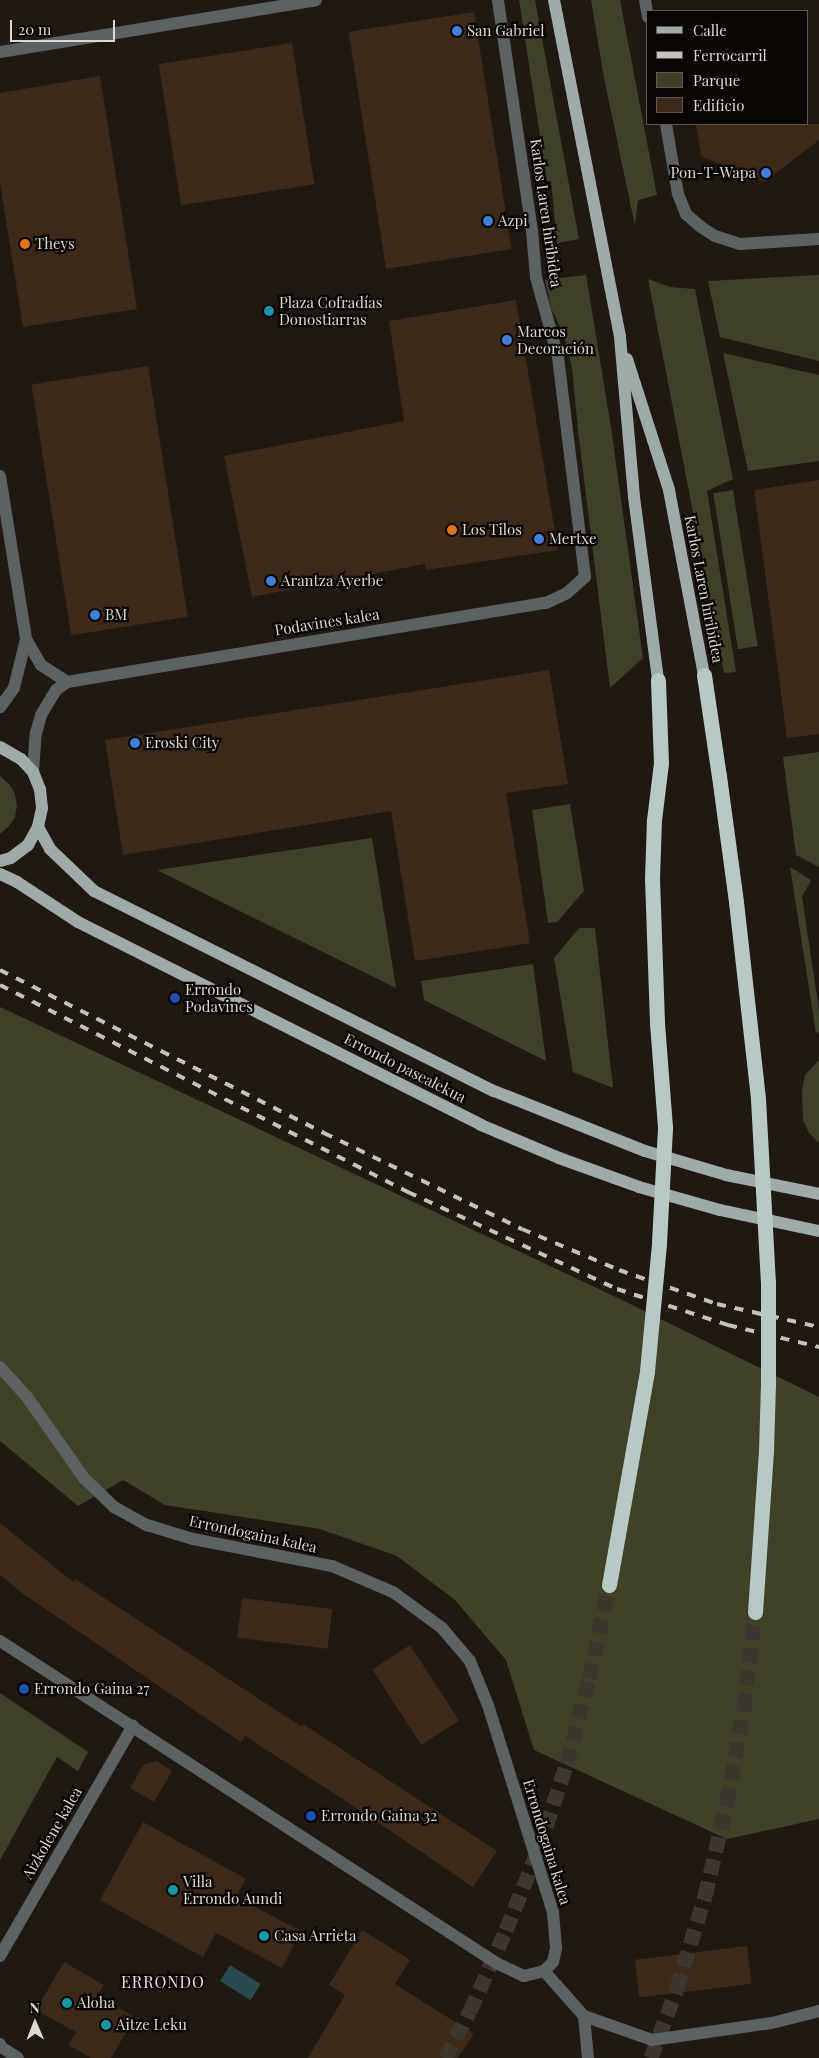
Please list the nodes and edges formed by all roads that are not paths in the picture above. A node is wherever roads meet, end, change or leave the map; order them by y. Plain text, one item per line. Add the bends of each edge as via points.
1 (316, 0) edge
2 (498, 0) edge
3 (554, 0) edge
4 (0, 52) edge
5 (666, 125) edge
6 (819, 239) edge
7 (620, 337) junction
8 (0, 476) edge
9 (585, 578) joint
10 (26, 639) junction
11 (704, 675) joint
12 (658, 680) joint
13 (67, 682) junction
14 (0, 707) edge
15 (0, 747) edge
16 (33, 772) junction
17 (38, 826) junction
18 (0, 862) edge
19 (0, 874) edge
20 (819, 1194) edge
21 (819, 1231) edge
22 (0, 1367) edge
23 (609, 1585) tunnel mouth
24 (756, 1612) tunnel mouth
25 (0, 1640) edge
26 (133, 1726) junction
27 (0, 1956) edge
28 (544, 1971) junction
29 (819, 2012) edge
30 (584, 2016) junction
31 (0, 2044) edge
32 (18, 2058) edge
33 (588, 2058) edge

1 - 4 street
2 - 9 street, Karlos I.aren hiribidea via 536,277 558,357
3 - 7 main road, Karlos I.aren hiribidea
5 - 6 street via 678,194 686,214 701,228 740,244
7 - 11 main road, Karlos I.aren hiribidea via 669,490
7 - 12 main road, Karlos I.aren hiribidea via 634,497
8 - 10 street
9 - 13 street, Podavines kalea via 567,594 546,603
10 - 13 street via 41,665
10 - 14 street via 14,688
11 - 24 highway, bridge via 738,912 758,1099 768,1282 768,1385
12 - 23 highway, bridge via 661,763 654,820 652,879 665,1127 659,1243 647,1371
13 - 16 street via 56,690 40,714
15 - 16 main road via 21,759
16 - 17 main road via 40,789 42,808
17 - 18 main road via 28,845
17 - 20 main road, Errondo pasealekua via 50,849 94,890 494,1091 645,1151 726,1175
19 - 21 main road, Errondo pasealekua via 78,922 481,1125 639,1187 720,1210
22 - 28 street, Errondogaina kalea via 27,1397 84,1478 114,1507 147,1525 192,1539 332,1566 393,1592 442,1628 470,1661 488,1705 553,1913 556,1948 553,1962
25 - 26 street
26 - 27 street, Aizkolene kalea
26 - 28 street via 498,1964 524,1976
28 - 30 street
29 - 30 street via 772,2023 652,2040
30 - 33 street
31 - 32 street

